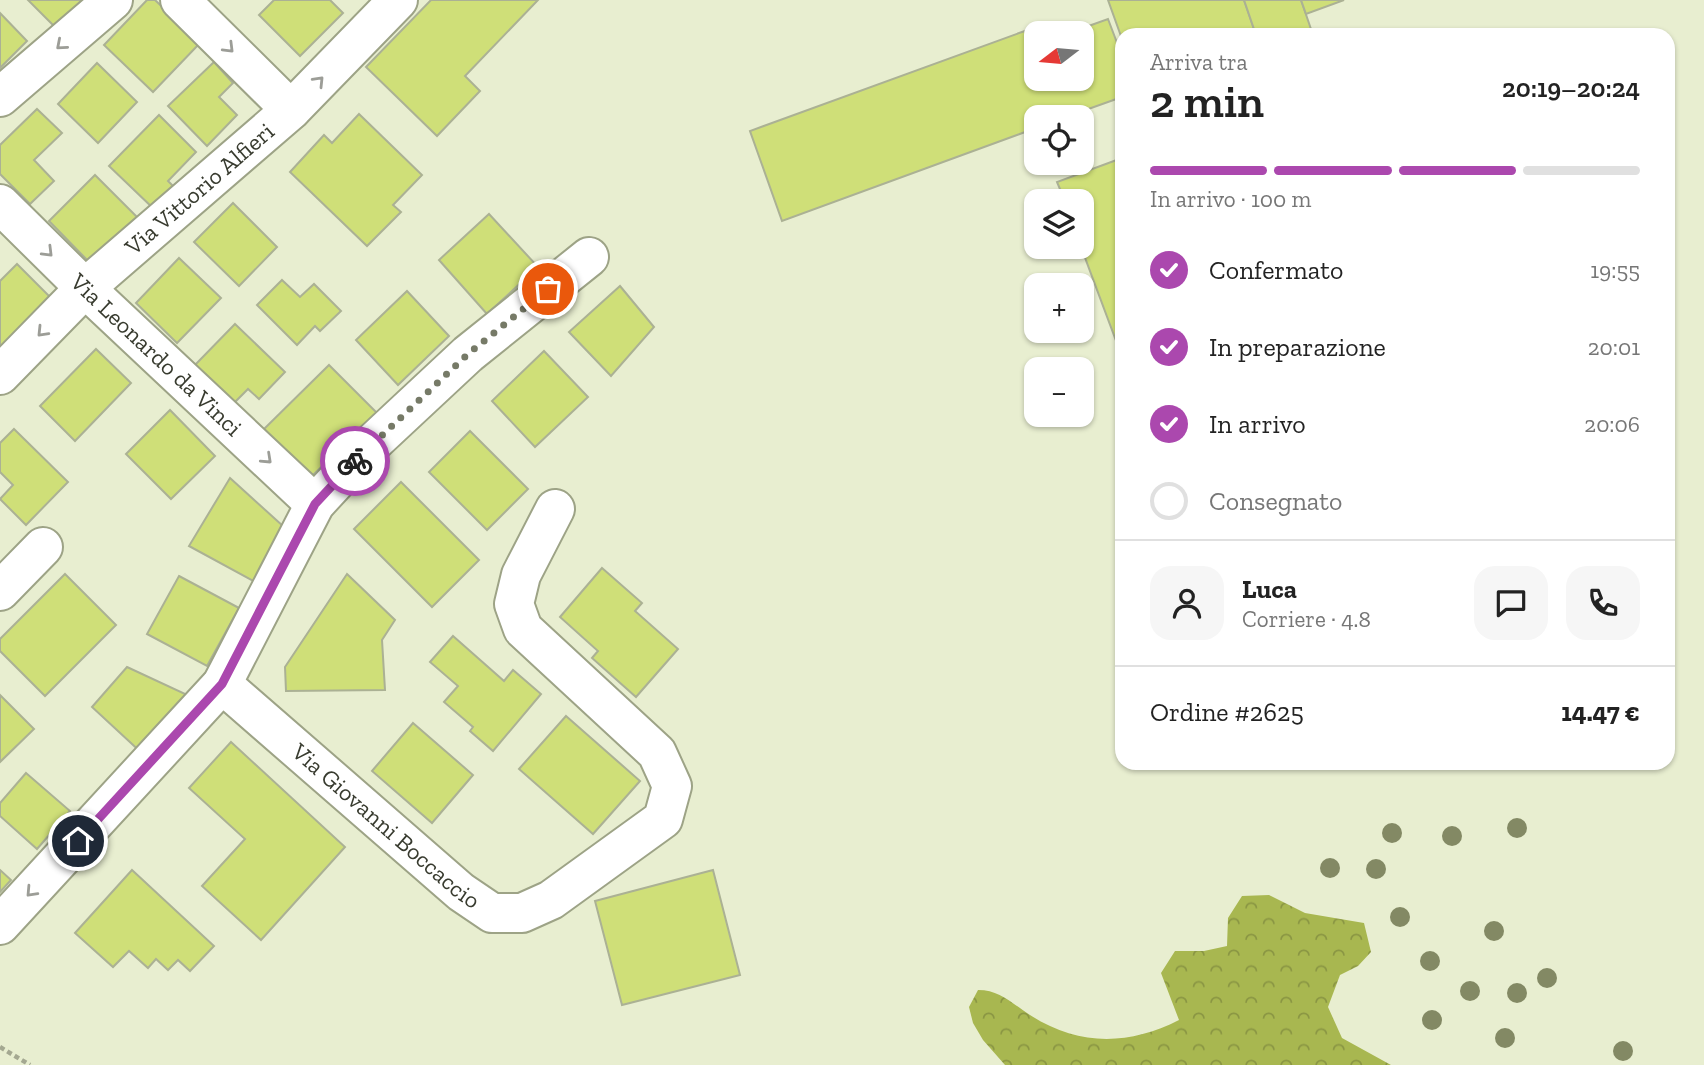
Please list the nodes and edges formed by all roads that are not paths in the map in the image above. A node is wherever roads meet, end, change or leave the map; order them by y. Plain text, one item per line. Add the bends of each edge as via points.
1 (113, 0) edge
2 (180, 0) edge
3 (398, 0) edge
4 (0, 97) edge
5 (291, 110) junction
6 (0, 204) edge
7 (589, 257) dead end
8 (85, 288) junction
9 (0, 375) edge
10 (315, 504) junction
11 (555, 509) dead end
12 (43, 547) dead end
13 (0, 591) edge
14 (222, 684) junction
15 (0, 925) edge

1 -> 4 street
2 -> 5 street
5 -> 3 street, Via Vittorio Alfieri
5 - 8 street, Via Vittorio Alfieri
6 -> 8 street, Via Leonardo da Vinci
7 - 10 street via 468,354 364,451
8 -> 9 street, Via Vittorio Alfieri
8 -> 10 street, Via Leonardo da Vinci
10 - 14 street
11 - 14 street, Via Giovanni Boccaccio via 521,575 514,604 523,629 657,753 672,786 663,819 551,900 522,913 492,913 461,892
12 - 13 street
14 -> 15 street

